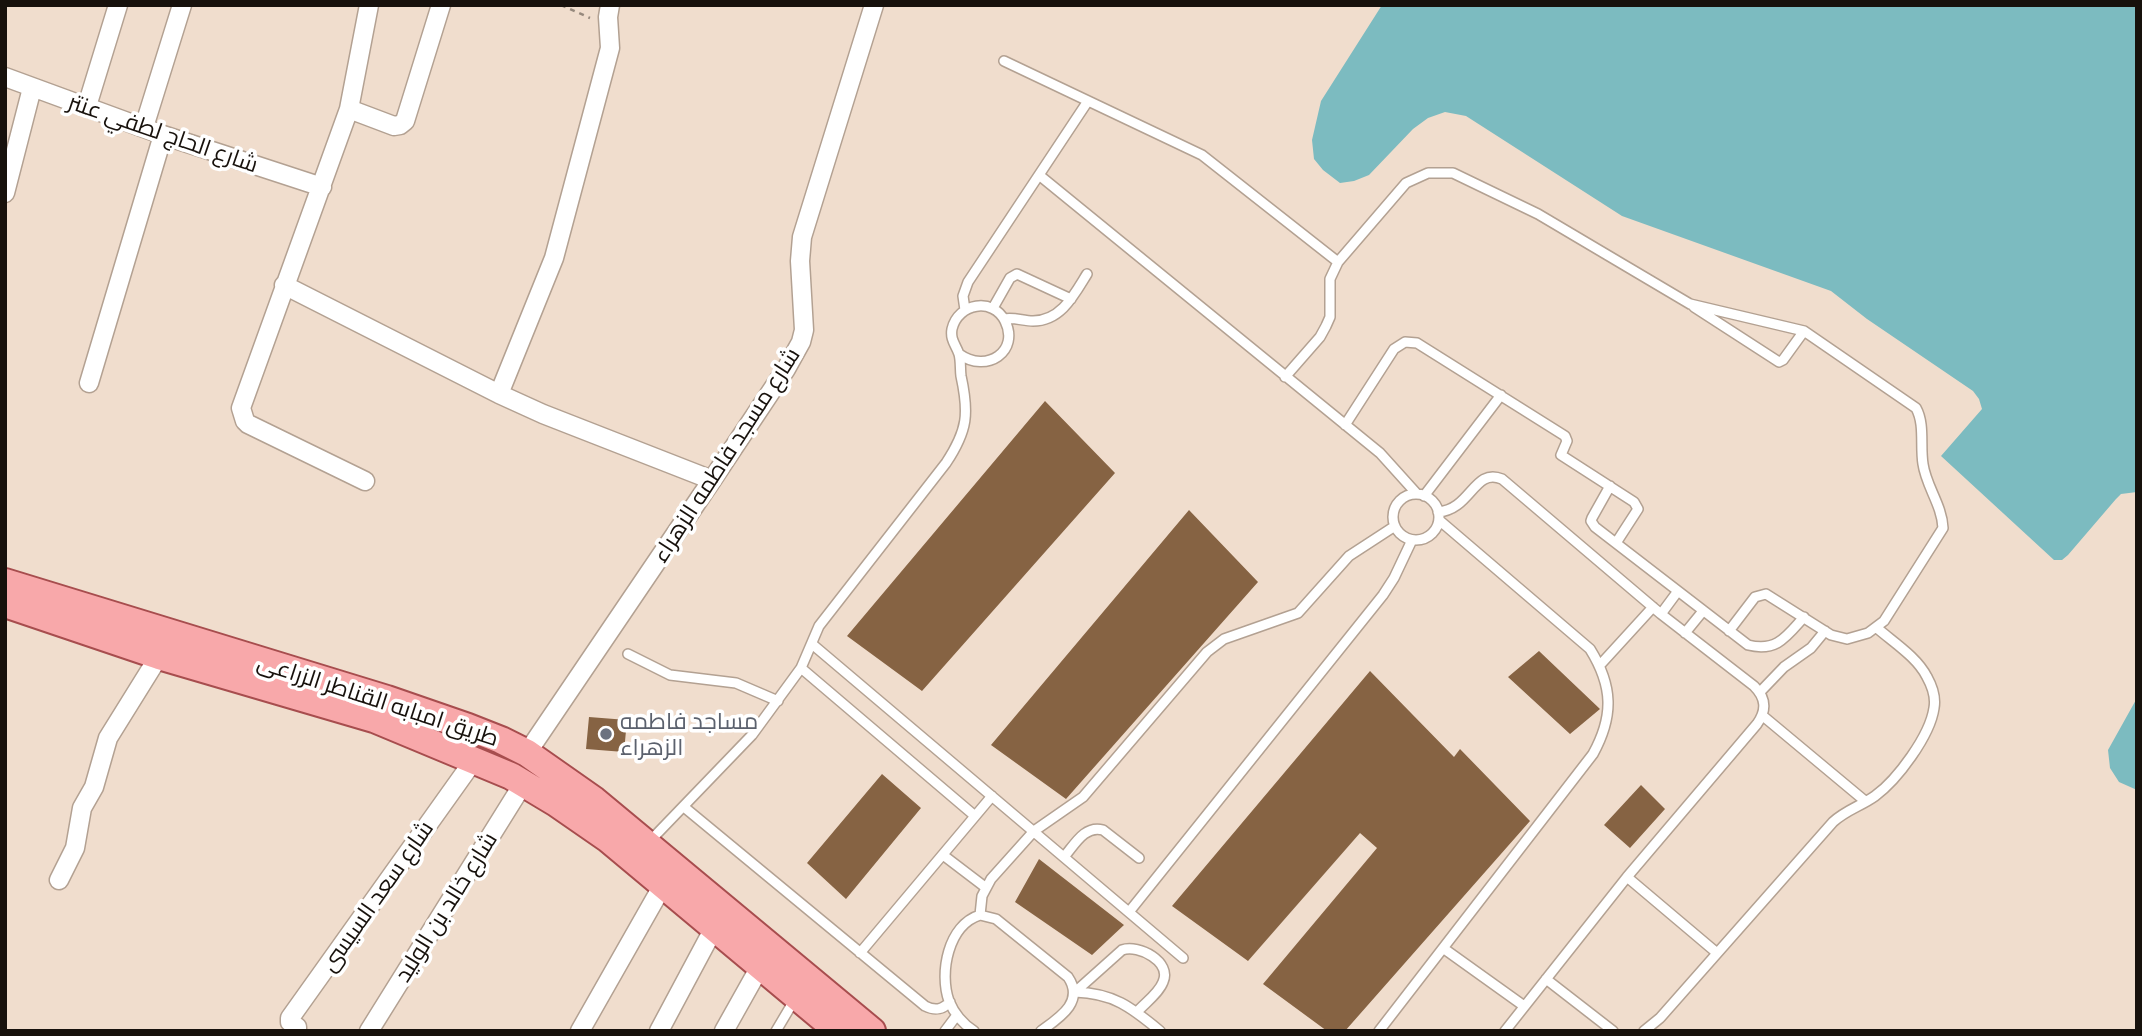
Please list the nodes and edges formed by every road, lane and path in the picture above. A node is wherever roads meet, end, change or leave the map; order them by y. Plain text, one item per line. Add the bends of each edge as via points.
1 (118, 5) edge
2 (182, 5) edge
3 (369, 5) edge
4 (441, 5) edge
5 (561, 5) edge
6 (610, 5) edge
7 (874, 5) edge
8 (609, 25) junction
9 (1004, 61) dead end
10 (5, 77) edge
11 (32, 88) junction
12 (1088, 101) junction
13 (87, 106) junction
14 (349, 108) junction
15 (144, 127) junction
16 (163, 135) junction
17 (1039, 175) junction
18 (6, 183) edge
19 (322, 187) junction
20 (1338, 262) junction
21 (1087, 274) dead end
22 (284, 285) junction
23 (1071, 299) junction
24 (1690, 304) junction
25 (993, 308) junction
26 (965, 310) junction
27 (1004, 319) junction
28 (1804, 331) junction
29 (959, 354) junction
30 (1285, 377) junction
31 (89, 383) dead end
32 (499, 394) junction
33 (1501, 395) junction
34 (1345, 425) junction
35 (712, 480) junction
36 (365, 481) dead end
37 (1610, 486) junction
38 (1420, 495) junction
39 (1438, 516) junction
40 (1395, 526) junction
41 (1412, 540) junction
42 (1616, 543) junction
43 (5, 582) edge
44 (1678, 591) junction
45 (5, 604) edge
46 (1657, 610) junction
47 (1703, 611) junction
48 (1804, 617) junction
49 (1877, 628) junction
50 (1729, 631) junction
51 (1825, 631) junction
52 (1685, 633) junction
53 (812, 644) junction
54 (628, 654) dead end
55 (159, 656) junction
56 (1600, 665) junction
57 (801, 668) junction
58 (1760, 692) junction
59 (778, 701) junction
60 (1763, 716) junction
61 (527, 753) junction
62 (474, 760) junction
63 (523, 784) junction
64 (992, 796) junction
65 (1865, 802) junction
66 (684, 807) junction
67 (975, 816) junction
68 (1034, 831) junction
69 (647, 844) junction
70 (943, 855) junction
71 (1064, 857) junction
72 (1139, 858) dead end
73 (1627, 877) junction
74 (59, 880) dead end
75 (663, 885) junction
76 (985, 887) junction
77 (1129, 912) junction
78 (980, 915) junction
79 (714, 928) junction
80 (1443, 948) junction
81 (860, 953) junction
82 (1717, 953) junction
83 (1183, 958) dead end
84 (765, 968) junction
85 (1546, 979) junction
86 (1074, 992) junction
87 (797, 996) junction
88 (950, 1002) junction
89 (1524, 1006) junction
90 (1137, 1012) junction
91 (957, 1015) junction
92 (827, 1027) edge
93 (968, 1029) edge
94 (297, 1031) edge
95 (369, 1031) edge
96 (580, 1031) edge
97 (659, 1031) edge
98 (724, 1031) edge
99 (732, 1031) edge
100 (776, 1031) edge
101 (872, 1031) edge
102 (945, 1031) edge
103 (1041, 1031) edge
104 (1160, 1031) edge
105 (1379, 1031) edge
106 (1505, 1031) edge
107 (1613, 1031) edge
108 (1644, 1031) edge

1 - 13 street
2 - 15 street
3 - 14 street
4 - 14 street via 404,121 394,126
5 - 8 path
6 - 8 street
7 - 35 street, شارع مسجد فاطمه الزهراء via 802,237 801,342
8 - 32 street via 606,69 554,258
9 - 12 lane
10 - 11 street, شارع الحاج لطفي عنتر
11 - 13 street, شارع الحاج لطفي عنتر
11 - 18 street
12 - 17 lane
12 - 20 lane via 1202,155
13 - 15 street, شارع الحاج لطفي عنتر
14 - 19 street
15 - 16 street, شارع الحاج لطفي عنتر
16 - 19 street, شارع الحاج لطفي عنتر
16 - 31 street
17 - 26 lane via 968,282
17 - 30 lane
19 - 22 street
20 - 24 lane via 1406,183 1428,173 1452,173 1538,214
20 - 30 lane via 1330,279 1326,326
21 - 23 lane
22 - 32 street
22 - 36 street via 242,415 248,424
23 - 25 lane via 1017,274
23 - 27 lane via 1064,309 1043,320
24 - 28 lane
24 - 28 lane via 1777,362
25 - 26 lane
25 - 27 lane
26 - 29 lane via 957,317 951,336
27 - 29 lane via 1008,339 998,357 978,363
28 - 49 lane via 1912,404 1920,419 1923,465 1943,528
29 - 53 lane via 966,407 956,449 819,625
30 - 34 lane
32 - 35 street
33 - 34 lane via 1417,343 1405,342 1394,349
33 - 37 lane via 1565,436 1561,455
33 - 38 lane
34 - 38 lane
35 - 61 street, شارع مسجد فاطمه الزهراء
37 - 42 lane via 1591,521
37 - 42 lane via 1638,509
38 - 39 lane via 1435,505
38 - 40 lane via 1409,495 1397,504
39 - 41 lane via 1437,527 1426,537
39 - 46 lane via 1460,505 1484,478 1502,479
39 - 56 lane via 1590,649
40 - 41 lane
40 - 68 lane via 1349,556 1298,613 1215,644 1083,797
41 - 77 lane via 1383,595
42 - 44 lane
43 - 61 main road, طريق امبابه القناطر الزراعى via 387,699
44 - 46 lane
44 - 47 lane
45 - 55 main road, طريق امبابه القناطر الزراعى
46 - 52 lane
46 - 56 lane
47 - 50 lane
47 - 52 lane
48 - 50 lane via 1786,637 1768,647 1748,645
48 - 50 lane via 1771,596 1760,595
48 - 51 lane
49 - 51 lane via 1847,639
49 - 65 lane via 1921,667 1932,688 1934,709 1895,779
51 - 58 lane
52 - 58 lane
53 - 57 lane
53 - 64 lane
54 - 59 lane via 670,675 736,682
55 - 62 main road, طريق امبابه القناطر الزراعى via 374,719
55 - 74 street via 108,738 94,787 82,808 75,848
56 - 80 lane via 1609,701 1602,738
57 - 59 lane
57 - 67 lane
58 - 60 lane
59 - 66 lane via 745,744
60 - 65 lane
60 - 73 lane
61 - 69 main road, طريق امبابه القناطر الزراعى
62 - 63 main road, طريق امبابه القناطر الزراعى
62 - 94 street, شارع سعد السيسى via 290,1017
63 - 75 main road, طريق امبابه القناطر الزراعى via 608,839
63 - 95 street, شارع خالد بن الوليد
64 - 67 lane
64 - 68 lane
65 - 82 lane via 1833,821
66 - 69 lane
66 - 81 lane
67 - 70 lane
68 - 71 lane
68 - 76 lane
69 - 101 main road, طريق امبابه القناطر الزراعى
70 - 76 lane
70 - 81 lane
71 - 72 lane via 1086,832 1097,828
71 - 77 lane
73 - 82 lane
73 - 85 lane
75 - 79 main road, طريق امبابه القناطر الزراعى
75 - 96 street
76 - 78 lane
77 - 83 lane
78 - 86 lane via 996,919 1068,977
78 - 88 lane via 966,922 948,954
79 - 84 main road, طريق امبابه القناطر الزراعى
79 - 97 street
80 - 89 lane
80 - 105 lane
81 - 88 lane via 925,1006 938,1009
82 - 108 lane
84 - 87 main road, طريق امبابه القناطر الزراعى
84 - 98 street
84 - 99 lane
85 - 89 lane
85 - 107 lane
86 - 90 lane via 1108,996
86 - 90 lane via 1116,954 1136,948 1156,960 1165,978
86 - 103 lane via 1067,1009
87 - 92 main road, طريق امبابه القناطر الزراعى
87 - 100 lane
88 - 91 lane
89 - 106 lane
90 - 104 lane
91 - 93 lane
91 - 102 lane

